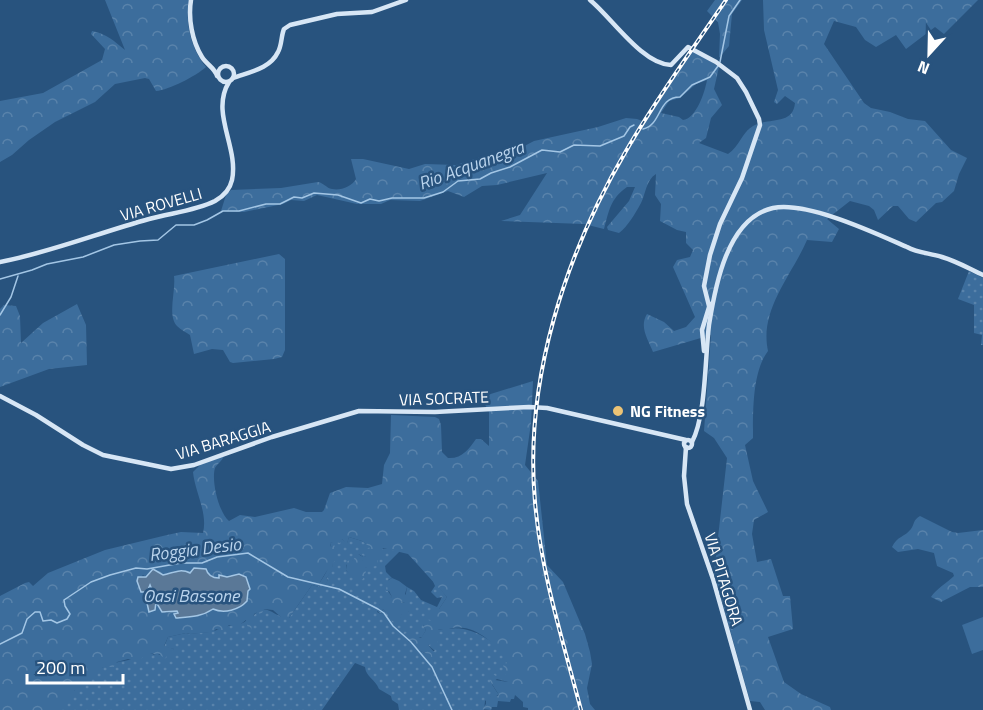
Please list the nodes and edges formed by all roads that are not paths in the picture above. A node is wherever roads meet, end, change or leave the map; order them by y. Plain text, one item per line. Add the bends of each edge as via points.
1 (191, 0) edge
2 (406, 0) edge
3 (590, 0) edge
4 (208, 64) junction
5 (222, 67) junction
6 (233, 70) junction
7 (244, 74) junction
8 (219, 78) junction
9 (231, 80) junction
10 (224, 92) junction
11 (0, 262) edge
12 (983, 275) edge
13 (714, 296) junction
14 (709, 306) junction
15 (706, 330) junction
16 (0, 396) edge
17 (359, 411) joint
18 (688, 444) junction
19 (750, 710) edge

1 - 4 street via 192,32
2 - 7 street via 372,12 337,14 286,26 274,59
3 - 14 street via 655,60 671,65 686,48 691,48 716,62 737,78 759,119 759,131 710,255 704,286
4 - 5 street
4 - 8 street
5 - 6 street
5 - 8 street via 218,70
6 - 7 street
6 - 9 street
7 - 9 street
8 - 9 street
8 - 10 street, VIA ROVELLI
9 - 10 street, VIA ROVELLI
10 - 11 street, VIA ROVELLI via 222,111 233,172 228,190 219,198 53,251
12 - 13 street via 854,224 798,208 775,207 757,215 738,235 725,257
13 - 14 street, VIA PITAGORA
13 - 15 street, VIA PITAGORA
14 - 15 street, VIA PITAGORA
15 - 18 street, VIA PITAGORA via 700,414
16 - 17 street, VIA BARAGGIA via 103,455 171,469
17 - 18 street, VIA SOCRATE via 547,408
18 - 19 street, VIA PITAGORA via 684,476 687,504

